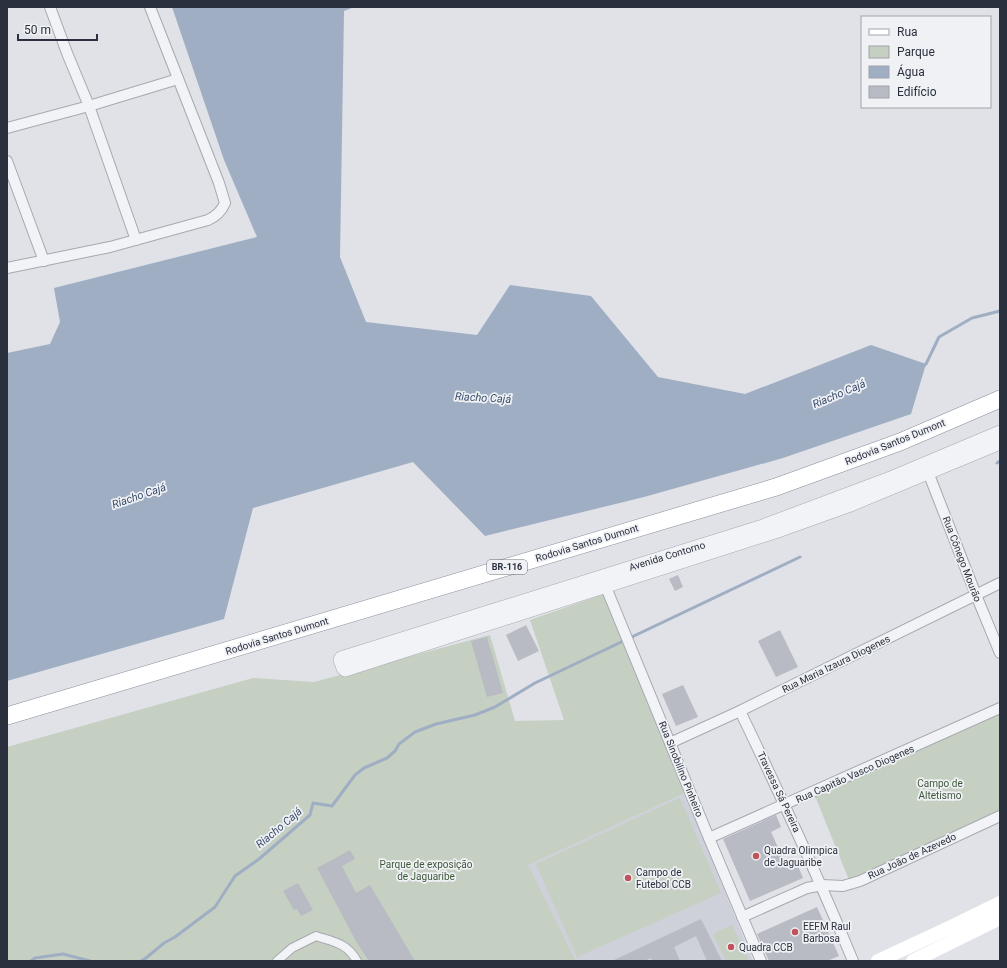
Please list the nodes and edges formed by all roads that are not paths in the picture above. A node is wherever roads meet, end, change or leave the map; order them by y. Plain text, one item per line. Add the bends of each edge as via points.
1 (50, 7) edge
2 (150, 7) edge
3 (178, 79) junction
4 (89, 106) junction
5 (7, 128) edge
6 (7, 162) edge
7 (136, 240) junction
8 (44, 261) junction
9 (7, 268) edge
10 (1000, 399) edge
11 (1000, 432) edge
12 (1000, 443) edge
13 (926, 468) junction
14 (604, 581) junction
15 (1000, 583) edge
16 (976, 595) junction
17 (1000, 653) edge
18 (345, 670) dead end
19 (1000, 708) edge
20 (740, 711) junction
21 (7, 716) edge
22 (670, 743) junction
23 (786, 805) junction
24 (1000, 816) edge
25 (709, 838) junction
26 (822, 885) junction
27 (1000, 903) edge
28 (742, 917) junction
29 (1000, 918) edge
30 (956, 932) junction
31 (277, 961) edge
32 (358, 961) edge
33 (761, 961) edge
34 (853, 961) edge
35 (878, 961) edge
36 (913, 961) edge

1 - 4 street
2 - 3 street
3 - 4 street
3 - 7 street via 225,203 218,214 208,220
4 - 5 street
4 - 7 street
6 - 8 street
7 - 8 street
8 - 9 street
10 - 21 highway, Rodovia Santos Dumont / BR-116 via 900,442 776,487
11 - 13 street
12 - 13 street
13 - 14 street via 820,517
13 - 16 street, Rua Cônego Mourão
14 - 18 street via 470,624
14 - 22 street, Rua Sinobilino Pinheiro
15 - 16 street, Rua Maria Izaura Diogenes
16 - 17 street, Rua Cônego Mourão
16 - 20 street, Rua Maria Izaura Diogenes
19 - 23 street, Rua Capitão Vasco Diogenes
20 - 22 street, Rua Maria Izaura Diogenes
20 - 23 street, Travessa Sá Pereira
22 - 25 street, Rua Sinobilino Pinheiro
23 - 25 street, Rua Capitão Vasco Diogenes
23 - 26 street, Travessa Sá Pereira
24 - 26 street, Rua João de Azevedo via 860,880 843,886
25 - 28 street, Rua Sinobilino Pinheiro
26 - 28 street, Rua João de Azevedo via 807,888
26 - 34 street, Travessa Sá Pereira
27 - 30 main road
28 - 33 street, Rua Sinobilino Pinheiro
29 - 30 main road
30 - 35 main road
30 - 36 main road
31 - 32 street via 292,948 316,936 343,944

